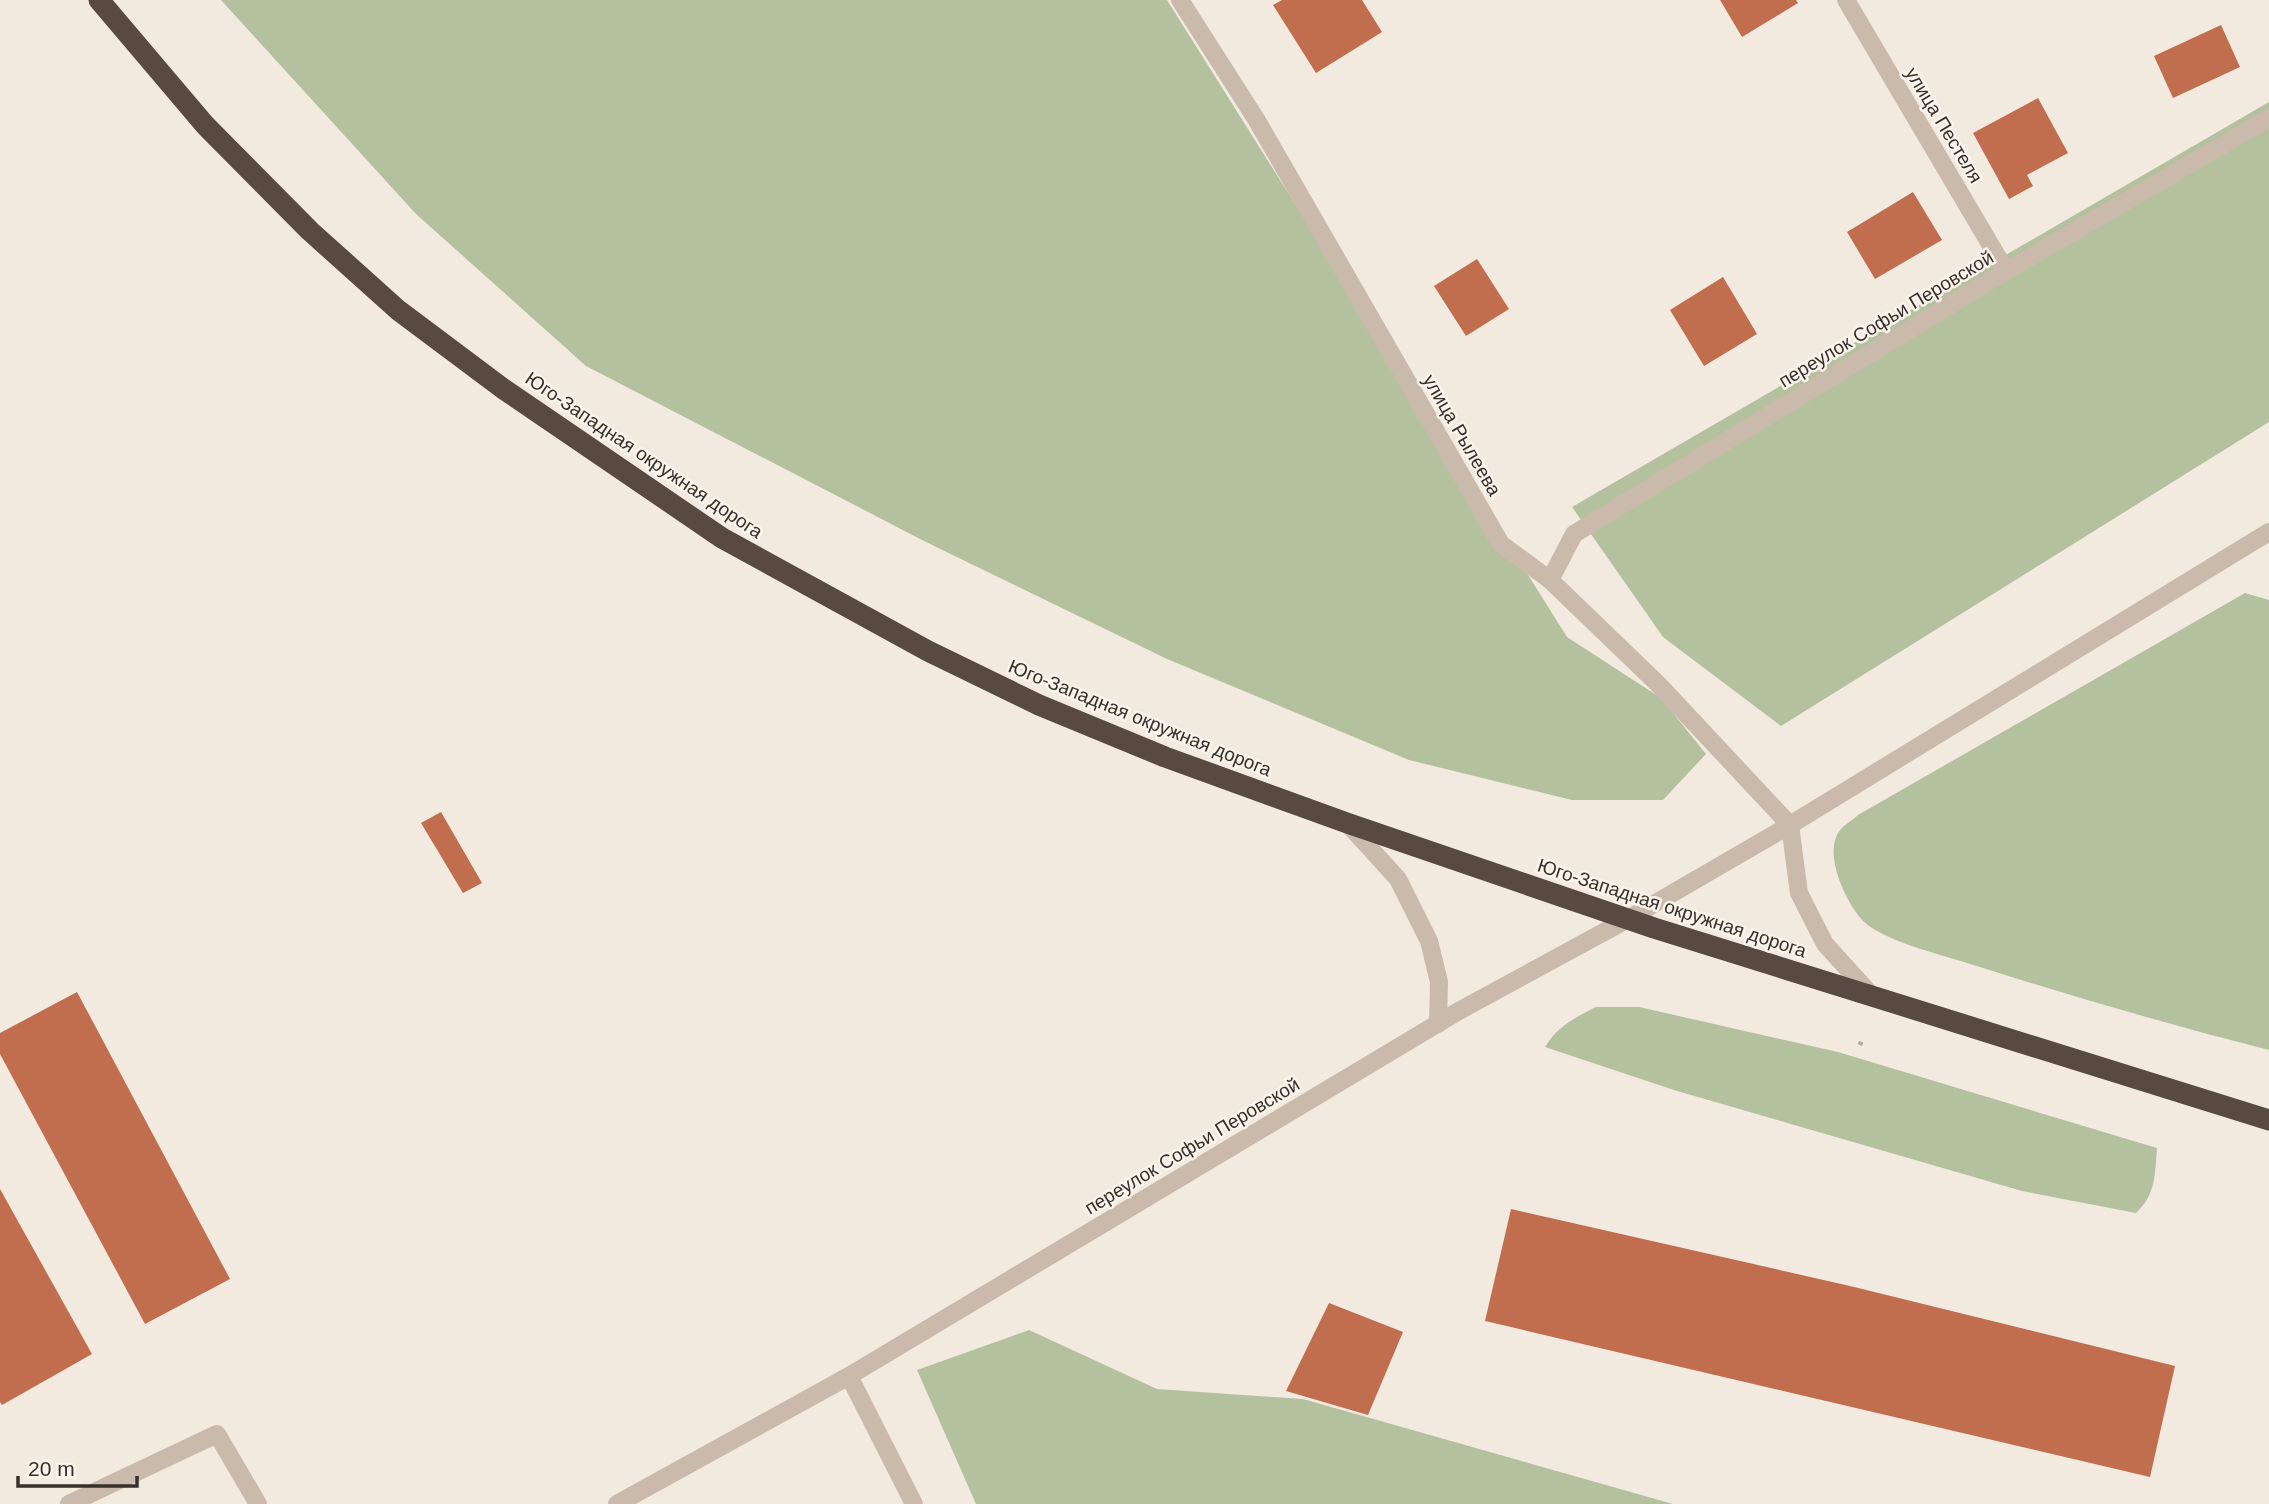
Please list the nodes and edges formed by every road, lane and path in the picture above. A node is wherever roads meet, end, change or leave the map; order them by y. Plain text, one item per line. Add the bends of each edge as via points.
1 (99, 0) edge
2 (1180, 0) edge
3 (1846, 0) edge
4 (2269, 118) edge
5 (2006, 271) junction
6 (2269, 532) edge
7 (1550, 580) junction
8 (1347, 823) junction
9 (1790, 825) junction
10 (1628, 919) junction
11 (1874, 998) junction
12 (1437, 1024) junction
13 (2269, 1120) edge
14 (849, 1376) junction
15 (69, 1504) edge
16 (258, 1504) edge
17 (617, 1504) edge
18 (914, 1504) edge

1 - 8 highway, Юго-Западная окружная дорога via 205,125 310,231 398,310 505,390 722,538 928,651 1039,705
2 - 7 street, улица Рылеева via 1256,119 1501,544
3 - 5 street, улица Пестеля
4 - 5 street, переулок Софьи Перовской
5 - 7 street, переулок Софьи Перовской via 1574,534
6 - 9 street, переулок Софьи Перовской
7 - 9 street, улица Рылеева via 1659,685
8 - 10 highway, Юго-Западная окружная дорога
8 - 12 street via 1398,879 1429,940 1439,982
9 - 10 street, переулок Софьи Перовской
9 - 11 street via 1799,893 1825,944
10 - 11 highway, Юго-Западная окружная дорога
10 - 12 street, переулок Софьи Перовской
11 - 13 highway, Юго-Западная окружная дорога
12 - 14 street, переулок Софьи Перовской
14 - 17 street, переулок Софьи Перовской
14 - 18 street
15 - 16 street via 217,1434

